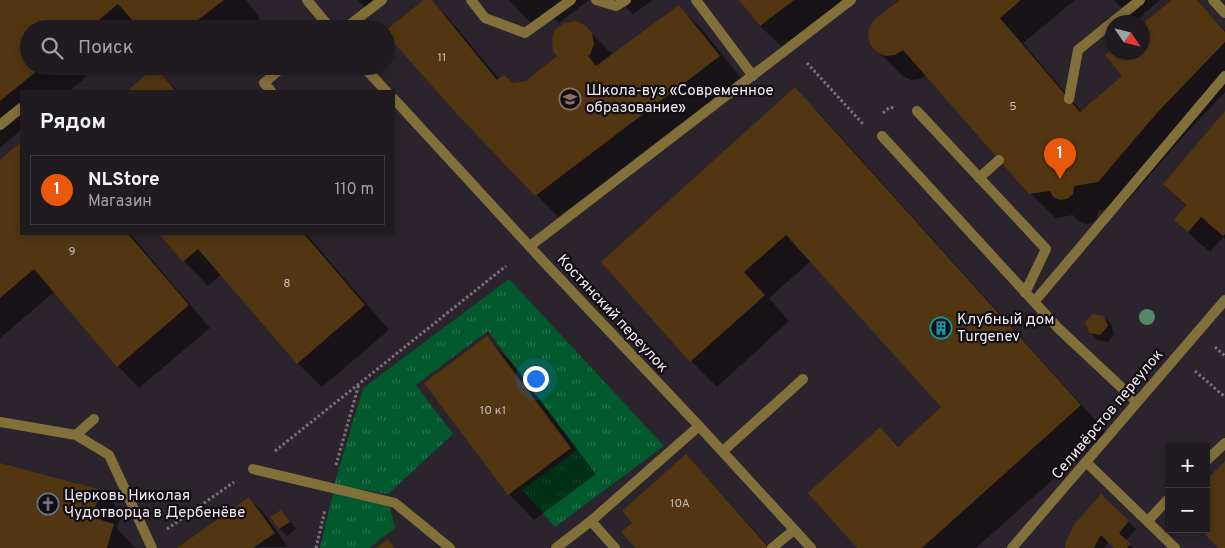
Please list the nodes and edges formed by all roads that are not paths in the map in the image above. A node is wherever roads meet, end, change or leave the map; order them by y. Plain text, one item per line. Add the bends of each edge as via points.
1 (307, 0) edge
2 (382, 0) edge
3 (472, 0) edge
4 (571, 0) edge
5 (596, 0) edge
6 (626, 0) edge
7 (696, 0) edge
8 (851, 0) edge
9 (1140, 0) edge
10 (1213, 0) edge
11 (1225, 13) edge
12 (323, 20) edge
13 (356, 20) edge
14 (273, 75) edge
15 (372, 75) edge
16 (753, 76) junction
17 (1225, 76) edge
18 (270, 90) edge
19 (385, 90) edge
20 (1069, 99) dead end
21 (395, 100) edge
22 (20, 109) edge
23 (917, 111) dead end
24 (0, 126) edge
25 (882, 136) dead end
26 (999, 160) dead end
27 (979, 178) junction
28 (530, 246) junction
29 (1025, 293) junction
30 (1225, 300) edge
31 (1034, 302) junction
32 (803, 378) dead end
33 (1138, 402) junction
34 (94, 418) dead end
35 (0, 422) edge
36 (699, 426) junction
37 (76, 435) junction
38 (1225, 443) edge
39 (723, 452) junction
40 (1210, 457) edge
41 (1086, 462) junction
42 (253, 469) road end
43 (1165, 502) edge
44 (591, 520) junction
45 (1148, 521) junction
46 (794, 530) junction
47 (150, 545) edge
48 (450, 548) edge
49 (556, 548) edge
50 (615, 548) edge
51 (772, 548) edge
52 (811, 548) edge
53 (1012, 548) edge
54 (1176, 548) edge

1 - 12 street
2 - 13 street
3 - 4 street via 485,18 525,33
5 - 6 street via 616,6
7 - 16 street
8 - 16 street
9 - 20 street via 1078,50
10 - 11 street
14 - 18 street via 264,83
15 - 19 street
16 - 28 street
17 - 31 street
21 - 28 street, Костянский переулок
22 - 24 street
23 - 27 street
25 - 29 street
26 - 27 street
27 - 29 street via 1046,249
28 - 36 street, Костянский переулок
29 - 31 street
30 - 33 street, Селивёрстов переулок
31 - 33 street
32 - 39 street
33 - 41 street, Селивёрстов переулок
34 - 37 street
35 - 37 street
36 - 39 street, Костянский переулок
36 - 44 street
37 - 47 street via 109,455
38 - 40 street
39 - 46 street, Костянский переулок
41 - 45 street
41 - 53 street, Селивёрстов переулок
42 - 48 street via 395,503
43 - 45 street
44 - 49 street
44 - 50 street
45 - 54 street
46 - 51 street
46 - 52 street, Костянский переулок

